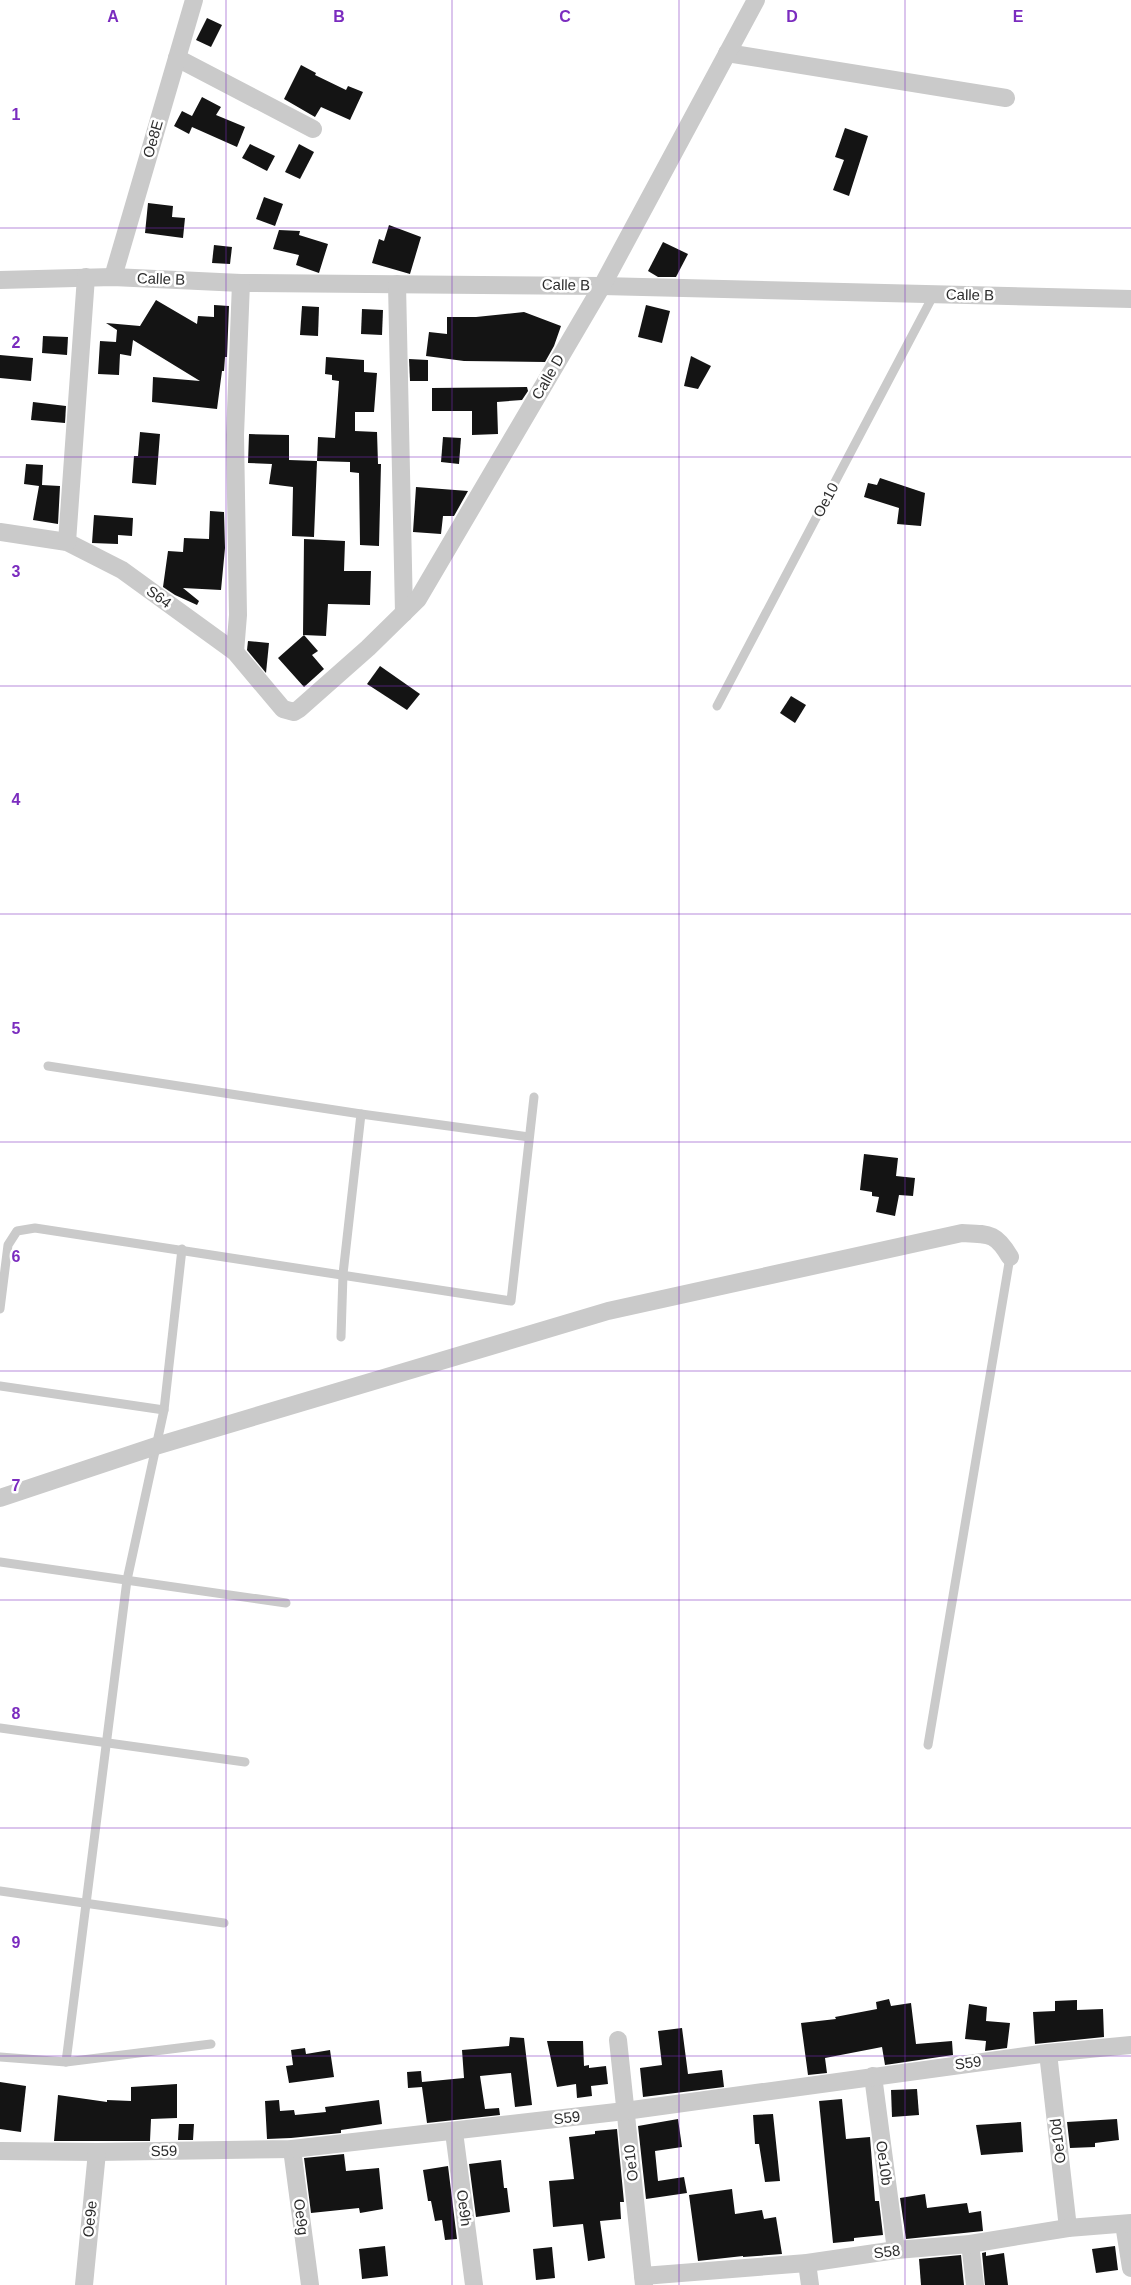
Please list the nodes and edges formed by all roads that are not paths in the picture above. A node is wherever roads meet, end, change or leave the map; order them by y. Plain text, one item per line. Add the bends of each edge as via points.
1 (194, 0) edge
2 (756, 0) edge
3 (728, 53) junction
4 (177, 58) junction
5 (1006, 98) dead end
6 (313, 129) dead end
7 (86, 277) junction
8 (113, 277) junction
9 (0, 280) edge
10 (241, 283) junction
11 (396, 284) junction
12 (602, 286) junction
13 (934, 294) junction
14 (1131, 299) edge
15 (0, 532) edge
16 (67, 542) junction
17 (404, 613) junction
18 (235, 652) junction
19 (717, 706) dead end
20 (289, 712) joint
21 (48, 1066) dead end
22 (534, 1097) dead end
23 (361, 1114) junction
24 (529, 1137) junction
25 (182, 1249) junction
26 (1010, 1257) joint
27 (343, 1274) junction
28 (0, 1309) edge
29 (341, 1337) dead end
30 (0, 1386) edge
31 (164, 1410) junction
32 (156, 1446) junction
33 (0, 1498) edge
34 (0, 1562) edge
35 (127, 1580) junction
36 (286, 1603) dead end
37 (0, 1728) edge
38 (106, 1743) junction
39 (928, 1745) dead end
40 (245, 1762) dead end
41 (0, 1891) edge
42 (86, 1904) junction
43 (224, 1922) dead end
44 (618, 2040) dead end
45 (211, 2044) dead end
46 (1131, 2045) edge
47 (1048, 2053) junction
48 (0, 2057) edge
49 (66, 2062) junction
50 (873, 2076) junction
51 (625, 2110) junction
52 (454, 2132) junction
53 (292, 2148) junction
54 (0, 2151) edge
55 (97, 2152) junction
56 (1128, 2223) edge
57 (1068, 2228) junction
58 (970, 2244) junction
59 (896, 2250) junction
60 (806, 2263) junction
61 (1131, 2268) edge
62 (644, 2281) edge
63 (84, 2285) edge
64 (310, 2285) edge
65 (474, 2285) edge
66 (810, 2285) edge
67 (975, 2285) edge

1 - 4 street, Oe8E
2 - 3 street, Calle D
3 - 5 street
3 - 12 street, Calle D
4 - 6 street
4 - 8 street, Oe8E
7 - 8 street, Calle B
7 - 9 street, Calle B
7 - 16 street
8 - 10 street, Calle B
10 - 11 street, Calle B
10 - 18 street via 235,435 238,615
11 - 12 street, Calle B
11 - 17 street
12 - 13 street, Calle B
12 - 17 street, Calle D via 418,599
13 - 14 street, Calle B
13 - 19 lane, Oe10
15 - 16 street, S64
16 - 18 street, S64 via 122,570
17 - 20 street, Calle D via 299,709
18 - 20 street, S64
21 - 23 lane
22 - 24 lane
23 - 24 lane
23 - 27 lane
24 - 27 lane via 511,1301
25 - 27 lane
25 - 28 lane via 35,1228 17,1231 8,1245
25 - 31 lane
26 - 32 street via 1000,1240 988,1234 962,1234 627,1307
26 - 39 lane
27 - 29 lane
30 - 31 lane
31 - 32 lane
32 - 33 street
32 - 35 lane
34 - 35 lane
35 - 36 lane
35 - 38 lane
37 - 38 lane
38 - 40 lane
38 - 42 lane
41 - 42 lane
42 - 43 lane
42 - 49 lane
44 - 51 street, Oe10
45 - 49 lane
46 - 47 street, S59
47 - 50 street, S59
47 - 57 street, Oe10d
48 - 49 lane
50 - 51 street, S59
50 - 59 street, Oe10b
51 - 52 street, S59
51 - 62 street, Oe10
52 - 53 street, S59
52 - 65 street, Oe9h
53 - 55 street, S59
53 - 64 street, Oe9g
54 - 55 street, S59
55 - 63 street, Oe9e
56 - 57 street, S58
56 - 61 street
57 - 58 street, S58
58 - 59 street, S58
58 - 67 street
59 - 60 street, S58
60 - 62 street, S58
60 - 66 street

